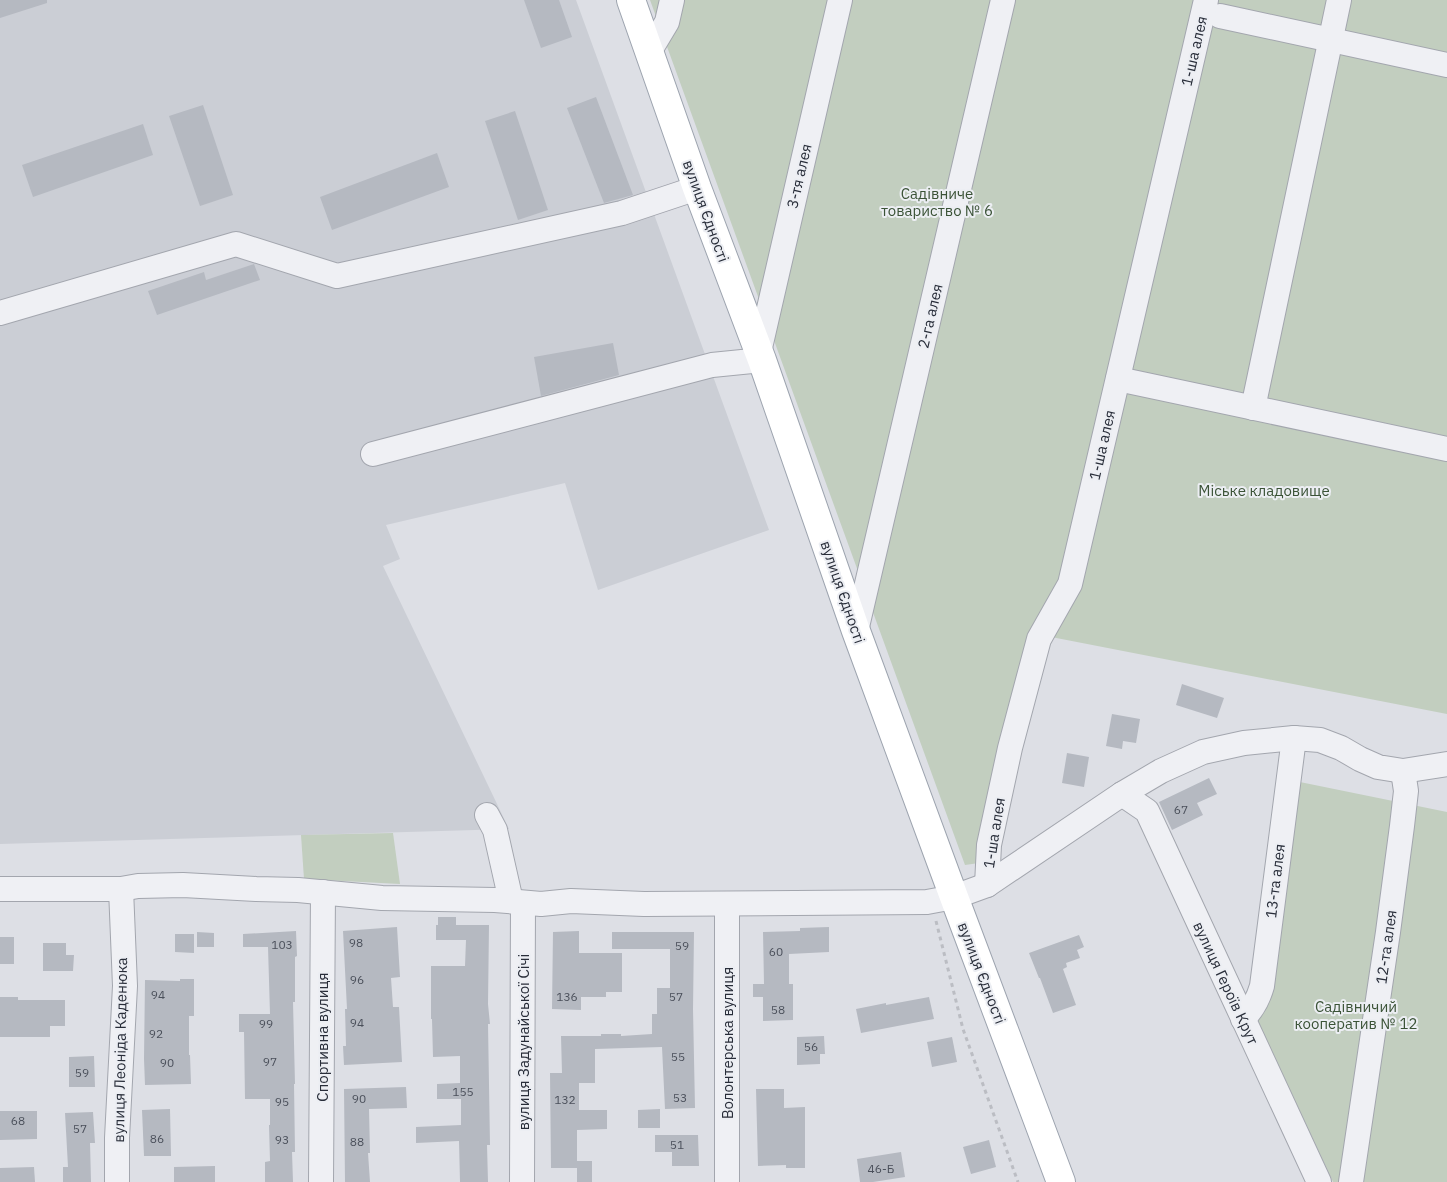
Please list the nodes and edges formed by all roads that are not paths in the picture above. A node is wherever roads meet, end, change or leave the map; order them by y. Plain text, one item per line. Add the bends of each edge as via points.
1 (631, 0) edge
2 (672, 0) edge
3 (840, 0) edge
4 (1003, 0) edge
5 (1339, 0) edge
6 (1213, 8) edge
7 (1330, 39) junction
8 (649, 52) junction
9 (1447, 64) edge
10 (697, 188) junction
11 (0, 313) edge
12 (761, 356) junction
13 (1118, 378) junction
14 (1253, 408) junction
15 (1447, 449) edge
16 (373, 454) dead end
17 (856, 631) junction
18 (1294, 738) junction
19 (1447, 764) edge
20 (1403, 770) junction
21 (1122, 794) junction
22 (487, 815) dead end
23 (987, 885) junction
24 (121, 888) junction
25 (0, 889) edge
26 (323, 892) junction
27 (954, 898) junction
28 (517, 902) junction
29 (727, 904) junction
30 (1243, 1019) junction
31 (117, 1182) edge
32 (321, 1182) edge
33 (522, 1182) edge
34 (727, 1182) edge
35 (1061, 1182) edge
36 (1319, 1182) edge
37 (1351, 1182) edge

1 - 8 main road, вулиця Єдності
2 - 8 street via 667,22
3 - 12 street, 3-тя алея
4 - 17 street, 2-га алея
5 - 7 street
6 - 7 street
6 - 13 street, 1-ша алея
7 - 9 street
7 - 14 street
8 - 10 main road, вулиця Єдності
10 - 11 street via 622,213 337,276 236,244
10 - 12 main road, вулиця Єдності
12 - 16 street via 712,365
12 - 17 main road, вулиця Єдності
13 - 14 street
13 - 23 street, 1-ша алея via 1070,584 1039,638 1010,748 989,844
14 - 15 street
17 - 27 main road, вулиця Єдності
18 - 20 street via 1320,740 1378,766
18 - 21 street via 1244,743 1204,752 1161,771
18 - 30 street, 13-та алея via 1262,986 1255,1004
19 - 20 street
20 - 37 street, 12-та алея via 1406,791 1402,826
21 - 23 street
21 - 30 street, вулиця Героїв Крут via 1147,812
22 - 28 street, вулиця Задунайської Січі via 495,830
23 - 27 street
24 - 25 street
24 - 26 street via 183,885
24 - 31 street, вулиця Леоніда Каденюка via 125,986
26 - 28 street via 382,898
26 - 32 street, Спортивна вулиця
27 - 29 street via 927,902
27 - 35 main road, вулиця Єдності
28 - 29 street
28 - 33 street, вулиця Задунайської Січі
29 - 34 street, Волонтерська вулиця
30 - 36 street, вулиця Героїв Крут

